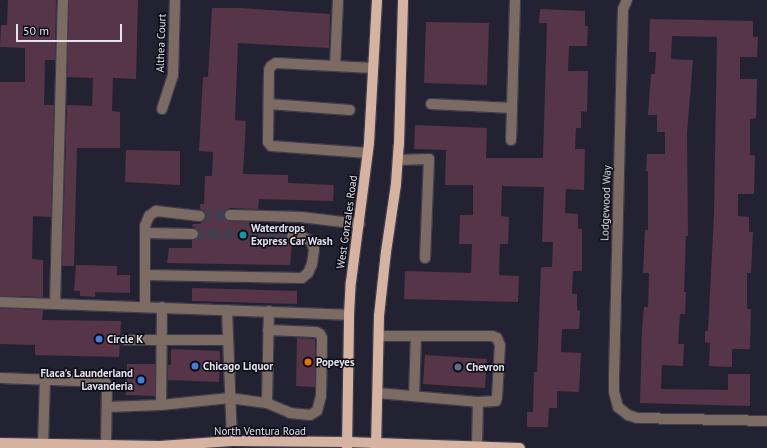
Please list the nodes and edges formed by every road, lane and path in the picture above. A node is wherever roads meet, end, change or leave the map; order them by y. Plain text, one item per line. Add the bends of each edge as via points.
1 (63, 0) edge
2 (175, 0) edge
3 (338, 0) edge
4 (377, 0) edge
5 (403, 0) edge
6 (515, 0) edge
7 (627, 0) edge
8 (335, 66) junction
9 (373, 68) junction
10 (269, 104) junction
11 (431, 104) dead end
12 (512, 108) junction
13 (162, 109) dead end
14 (350, 110) dead end
15 (511, 140) dead end
16 (368, 153) junction
17 (398, 160) junction
18 (230, 215) tunnel mouth
19 (200, 216) tunnel mouth
20 (360, 224) junction
21 (145, 233) junction
22 (193, 234) tunnel mouth
23 (292, 236) tunnel mouth
24 (425, 258) dead end
25 (145, 275) junction
26 (0, 302) edge
27 (55, 303) junction
28 (145, 306) junction
29 (162, 307) junction
30 (226, 310) junction
31 (269, 311) junction
32 (349, 314) junction
33 (268, 330) junction
34 (379, 336) junction
35 (416, 336) junction
36 (125, 340) dead end
37 (161, 340) junction
38 (228, 340) junction
39 (0, 378) edge
40 (45, 379) junction
41 (378, 393) junction
42 (414, 396) junction
43 (230, 398) junction
44 (478, 402) junction
45 (267, 404) junction
46 (161, 405) junction
47 (107, 407) junction
48 (767, 420) edge
49 (232, 442) junction
50 (0, 443) edge
51 (44, 444) junction
52 (347, 445) edge
53 (106, 446) junction
54 (376, 446) edge
55 (477, 447) junction
56 (520, 448) edge

1 - 27 street
2 - 13 street, Althea Court via 173,75
3 - 8 street
4 - 9 main road, West Gonzales Road
5 - 17 main road
6 - 12 street
7 - 48 street, Lodgewood Way via 624,9 614,373 614,392 618,407 628,415 638,418
8 - 9 street
8 - 10 street via 276,63 270,70
9 - 16 main road, West Gonzales Road
10 - 14 street
10 - 16 street via 268,142 271,146
11 - 12 street
12 - 15 street
16 - 20 main road, West Gonzales Road
17 - 24 street via 429,159
17 - 34 main road via 383,278
18 - 20 street via 300,217
19 - 21 street via 156,211 149,216
20 - 32 main road, West Gonzales Road
21 - 22 street
21 - 25 street
23 - 25 street via 311,241 314,249 312,264 302,278
25 - 28 street
26 - 27 street
27 - 28 street
28 - 29 street
29 - 30 street
29 - 37 street
30 - 31 street
30 - 38 street
31 - 32 street
31 - 33 street
32 - 52 main road, West Gonzales Road
33 - 45 street
33 - 45 street via 316,332 322,338 321,396 317,411 310,415 290,413
34 - 35 street
34 - 41 main road
35 - 42 street
35 - 44 street via 497,338 500,345 496,401
36 - 37 street
37 - 38 street
37 - 46 street
38 - 43 street
39 - 40 street
40 - 47 street via 105,382
40 - 51 street
41 - 42 street
41 - 54 main road
42 - 44 street
43 - 45 street
43 - 46 street
43 - 49 street
44 - 55 street
46 - 47 street
47 - 53 street
49 - 52 main road, North Ventura Road
49 - 53 main road, North Ventura Road
50 - 51 main road, North Ventura Road
51 - 53 main road, North Ventura Road
52 - 54 main road, North Ventura Road
54 - 55 main road, North Ventura Road
55 - 56 main road, North Ventura Road

